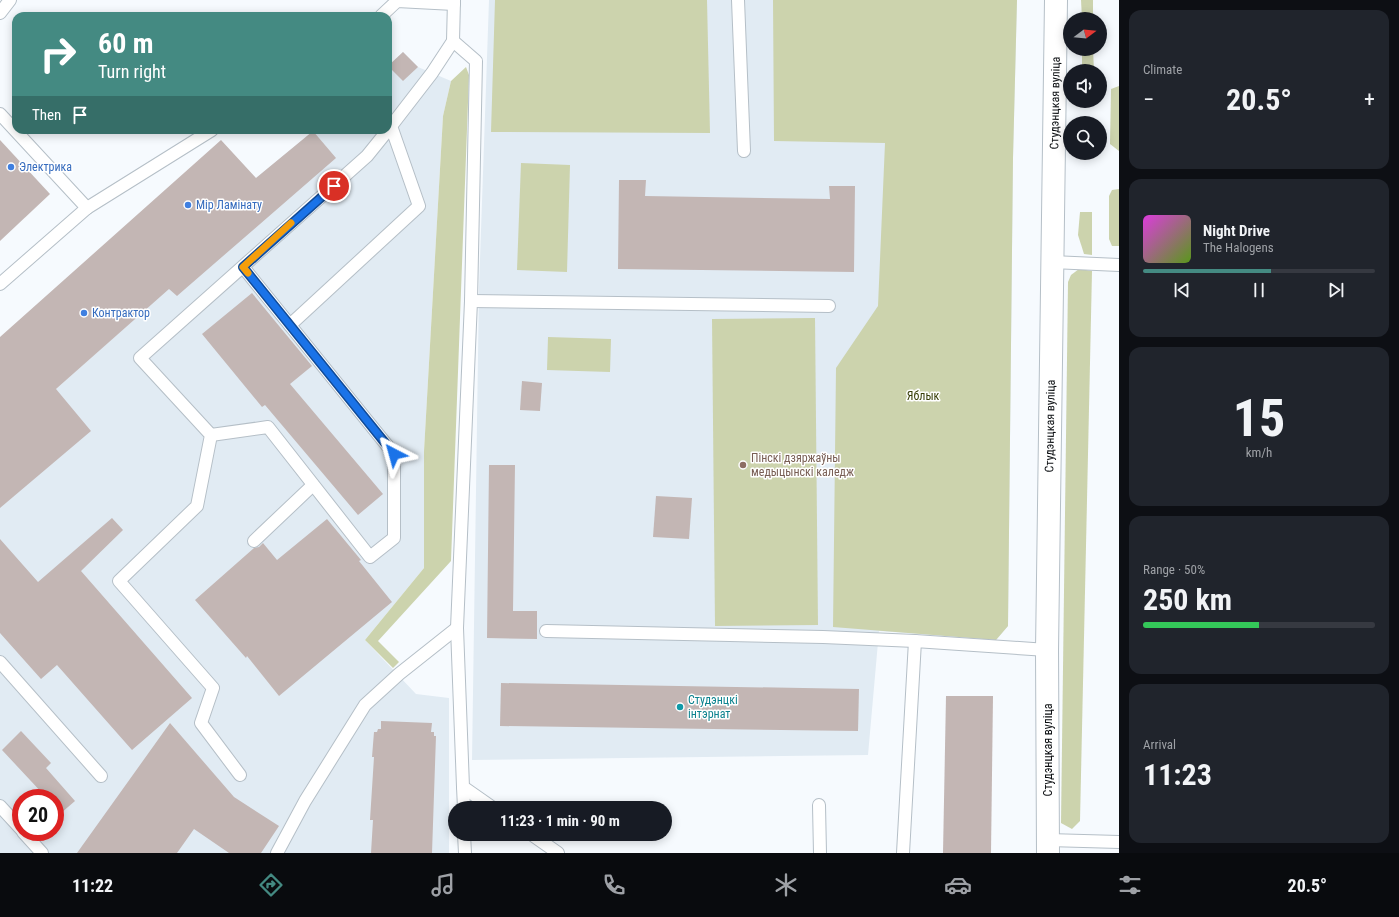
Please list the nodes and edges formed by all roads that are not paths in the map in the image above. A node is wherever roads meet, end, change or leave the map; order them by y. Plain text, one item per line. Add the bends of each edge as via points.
1 (10, 0) edge
2 (738, 0) edge
3 (1056, 0) edge
4 (397, 1) edge
5 (454, 2) edge
6 (385, 12) edge
7 (0, 13) edge
8 (453, 41) junction
9 (0, 114) edge
10 (392, 124) edge
11 (12, 127) edge
12 (19, 134) edge
13 (206, 134) edge
14 (384, 134) edge
15 (391, 134) edge
16 (744, 151) dead end
17 (87, 208) junction
18 (1052, 262) junction
19 (1119, 265) edge
20 (243, 267) junction
21 (0, 284) edge
22 (471, 301) junction
23 (829, 306) dead end
24 (290, 325) junction
25 (211, 435) junction
26 (313, 485) junction
27 (254, 541) dead end
28 (457, 628) junction
29 (546, 632) dead end
30 (915, 641) junction
31 (1047, 650) junction
32 (0, 662) edge
33 (240, 775) dead end
34 (102, 776) dead end
35 (463, 787) junction
36 (464, 801) edge
37 (483, 801) edge
38 (819, 805) dead end
39 (0, 806) edge
40 (12, 819) edge
41 (31, 841) edge
42 (464, 841) edge
43 (541, 841) edge
44 (1119, 842) edge
45 (1048, 846) edge
46 (42, 853) edge
47 (277, 853) edge
48 (465, 853) edge
49 (558, 853) edge
50 (820, 853) edge
51 (903, 853) edge

1 - 7 lane
2 - 16 lane
3 - 18 street, Студэнцкая вуліца
4 - 5 lane
4 - 6 lane
5 - 8 lane
8 - 10 lane
8 - 22 lane via 476,61
9 - 11 lane
12 - 17 lane
13 - 17 lane
14 - 20 lane via 368,156
15 - 24 lane via 419,206
17 - 21 lane
18 - 19 lane
18 - 31 street, Студэнцкая вуліца
20 - 24 lane
20 - 25 lane via 140,358
22 - 23 lane
22 - 28 lane
24 - 26 lane via 394,454 394,538 370,557
25 - 26 lane via 268,427
25 - 33 lane via 197,506 119,581 213,688 201,723
26 - 27 lane
28 - 35 lane
28 - 47 lane via 365,705 305,801
29 - 30 lane via 823,636
30 - 31 lane
30 - 51 lane
31 - 45 street, Студэнцкая вуліца
32 - 34 lane
35 - 36 lane
35 - 37 lane
38 - 50 lane
39 - 40 lane
41 - 46 lane
42 - 48 lane
43 - 49 lane
44 - 45 lane

